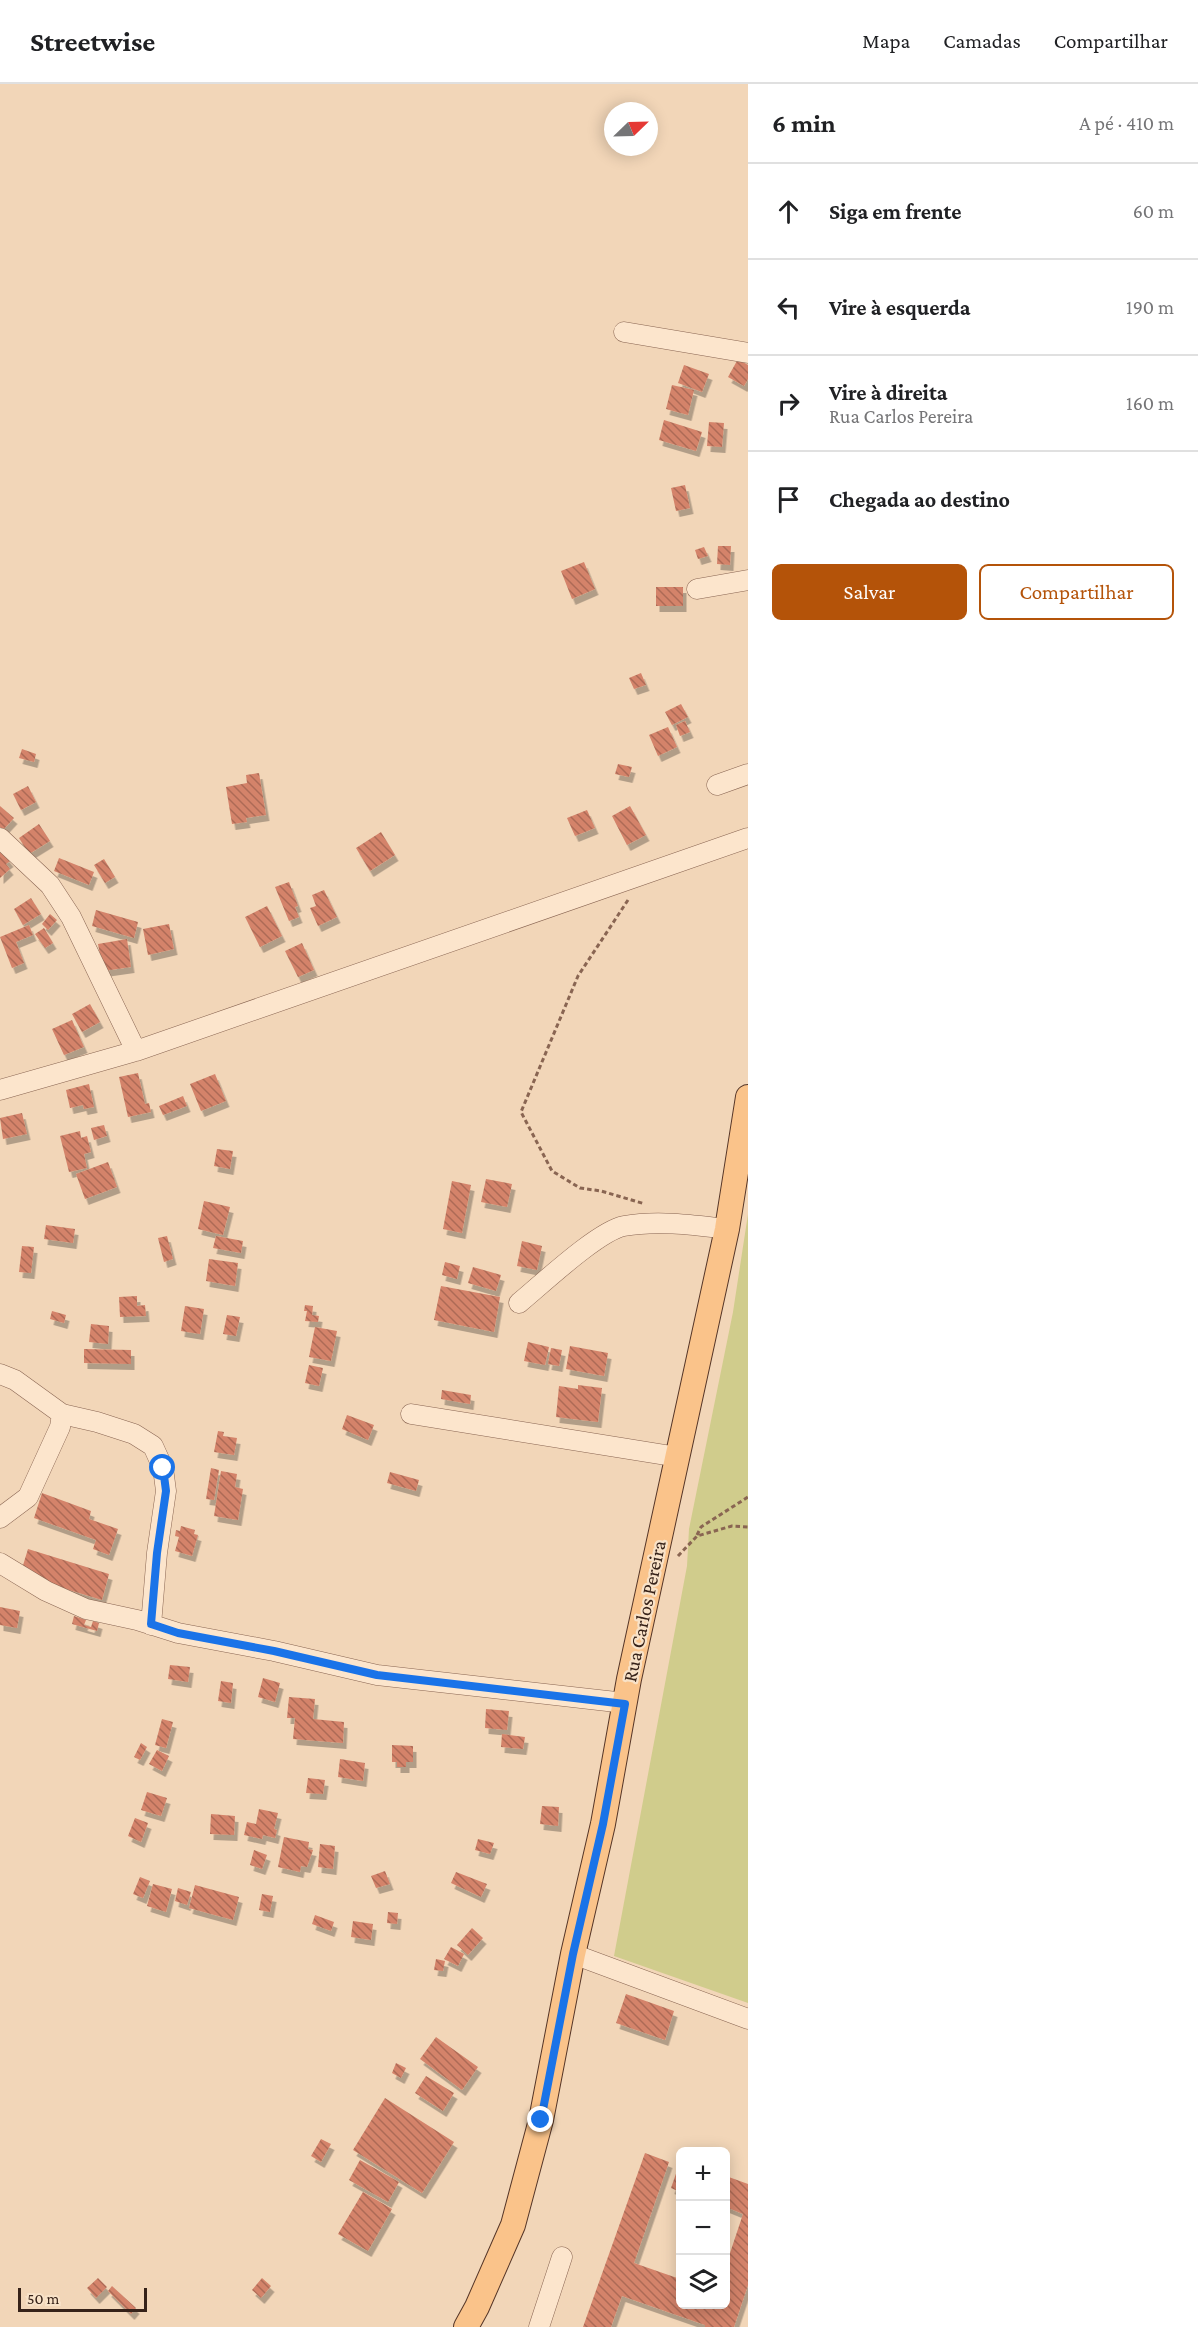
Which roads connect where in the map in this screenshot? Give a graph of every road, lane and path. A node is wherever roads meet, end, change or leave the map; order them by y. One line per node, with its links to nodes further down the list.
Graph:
1 (624, 332): 2 (street)
2 (748, 353)
3 (748, 580): 4 (street)
4 (696, 589)
5 (748, 774): 6 (street)
6 (717, 785)
7 (748, 837): 10 (street)
8 (0, 838): 10 (street)
9 (628, 900): 13 (path)
10 (136, 1051): 11 (street)
11 (0, 1090)
12 (748, 1097): 14 (main road, Rua Carlos Pereira)
13 (650, 1207)
14 (726, 1230): 15 (street); 19 (main road, Rua Carlos Pereira)
15 (519, 1303)
16 (0, 1374): 17 (street)
17 (62, 1414): 21 (street); 26 (street)
18 (411, 1414): 19 (street)
19 (678, 1457): 27 (main road, Rua Carlos Pereira)
20 (748, 1497): 23 (path)
21 (0, 1518)
22 (748, 1527): 23 (path)
23 (697, 1536): 24 (path)
24 (675, 1560)
25 (0, 1563): 26 (street)
26 (151, 1624): 27 (street)
27 (625, 1704): 28 (main road, Rua Carlos Pereira)
28 (573, 1954): 29 (street); 31 (main road, Rua Carlos Pereira)
29 (748, 2019)
30 (562, 2257): 32 (street)
31 (466, 2327)
32 (539, 2327)

